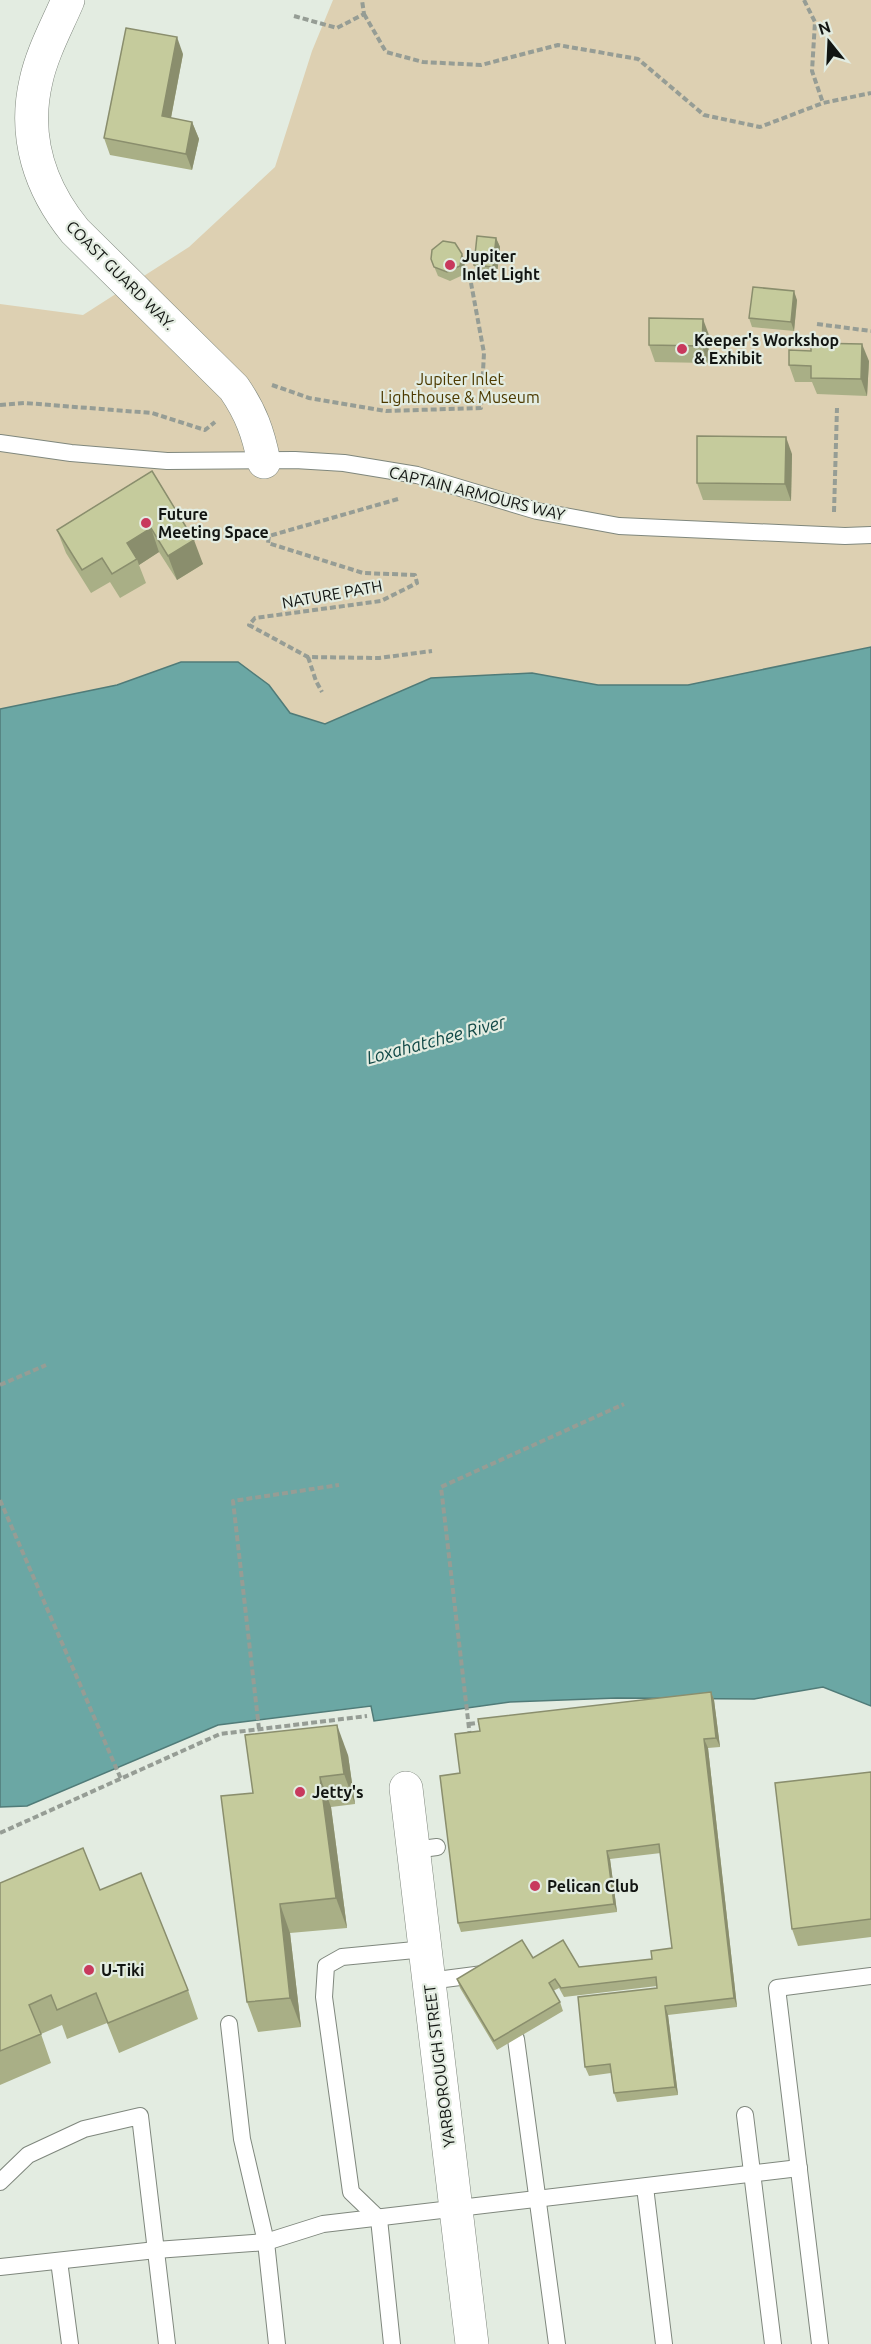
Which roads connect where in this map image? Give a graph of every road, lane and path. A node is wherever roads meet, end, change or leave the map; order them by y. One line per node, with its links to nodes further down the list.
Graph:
1 (68, 0): 11 (street, COAST GUARD WAY.)
2 (362, 0): 4 (path)
3 (804, 0): 7 (path)
4 (364, 14): 5 (path); 7 (path)
5 (294, 16)
6 (871, 93): 7 (path)
7 (823, 103)
8 (471, 283): 11 (path)
9 (817, 324): 10 (path)
10 (871, 331)
11 (243, 401): 12 (path); 15 (street, COAST GUARD WAY.)
12 (0, 405)
13 (837, 408): 18 (path)
14 (0, 442): 15 (lane, CAPTAIN ARMOURS WAY)
15 (264, 462): 16 (lane, CAPTAIN ARMOURS WAY)
16 (425, 477): 18 (lane, CAPTAIN ARMOURS WAY); 20 (path, NATURE PATH)
17 (871, 535): 18 (lane, CAPTAIN ARMOURS WAY)
18 (833, 536)
19 (432, 651): 20 (path, NATURE PATH)
20 (308, 657): 21 (path)
21 (322, 692)
22 (46, 1365): 23 (path)
23 (0, 1385)
24 (624, 1404): 29 (path)
25 (339, 1485): 30 (path)
26 (0, 1500): 32 (path)
27 (367, 1716): 30 (path)
28 (492, 1721): 29 (path)
29 (469, 1724): 31 (path)
30 (259, 1729): 32 (path)
31 (471, 1741)
32 (121, 1779): 34 (path)
33 (406, 1788): 35 (street, YARBOROUGH STREET)
34 (0, 1833)
35 (426, 1949): 38 (street, YARBOROUGH STREET); 48 (lane)
36 (484, 1974): 38 (lane)
37 (871, 1976): 42 (lane)
38 (429, 1981): 47 (street, YARBOROUGH STREET)
39 (229, 2024): 49 (lane)
40 (516, 2039): 46 (lane)
41 (745, 2115): 43 (lane)
42 (799, 2168): 43 (lane); 61 (lane)
43 (753, 2174): 45 (lane); 60 (lane)
44 (0, 2182): 50 (lane)
45 (645, 2187): 46 (lane); 59 (lane)
46 (539, 2200): 47 (lane); 58 (lane)
47 (456, 2210): 48 (lane); 57 (street, YARBOROUGH STREET)
48 (379, 2219): 49 (lane); 56 (lane)
49 (266, 2242): 50 (lane); 55 (lane)
50 (156, 2250): 51 (lane); 54 (lane)
51 (59, 2261): 52 (lane); 53 (lane)
52 (0, 2267)
53 (70, 2344)
54 (167, 2344)
55 (277, 2344)
56 (392, 2344)
57 (472, 2344)
58 (557, 2344)
59 (664, 2344)
60 (773, 2344)
61 (820, 2344)

